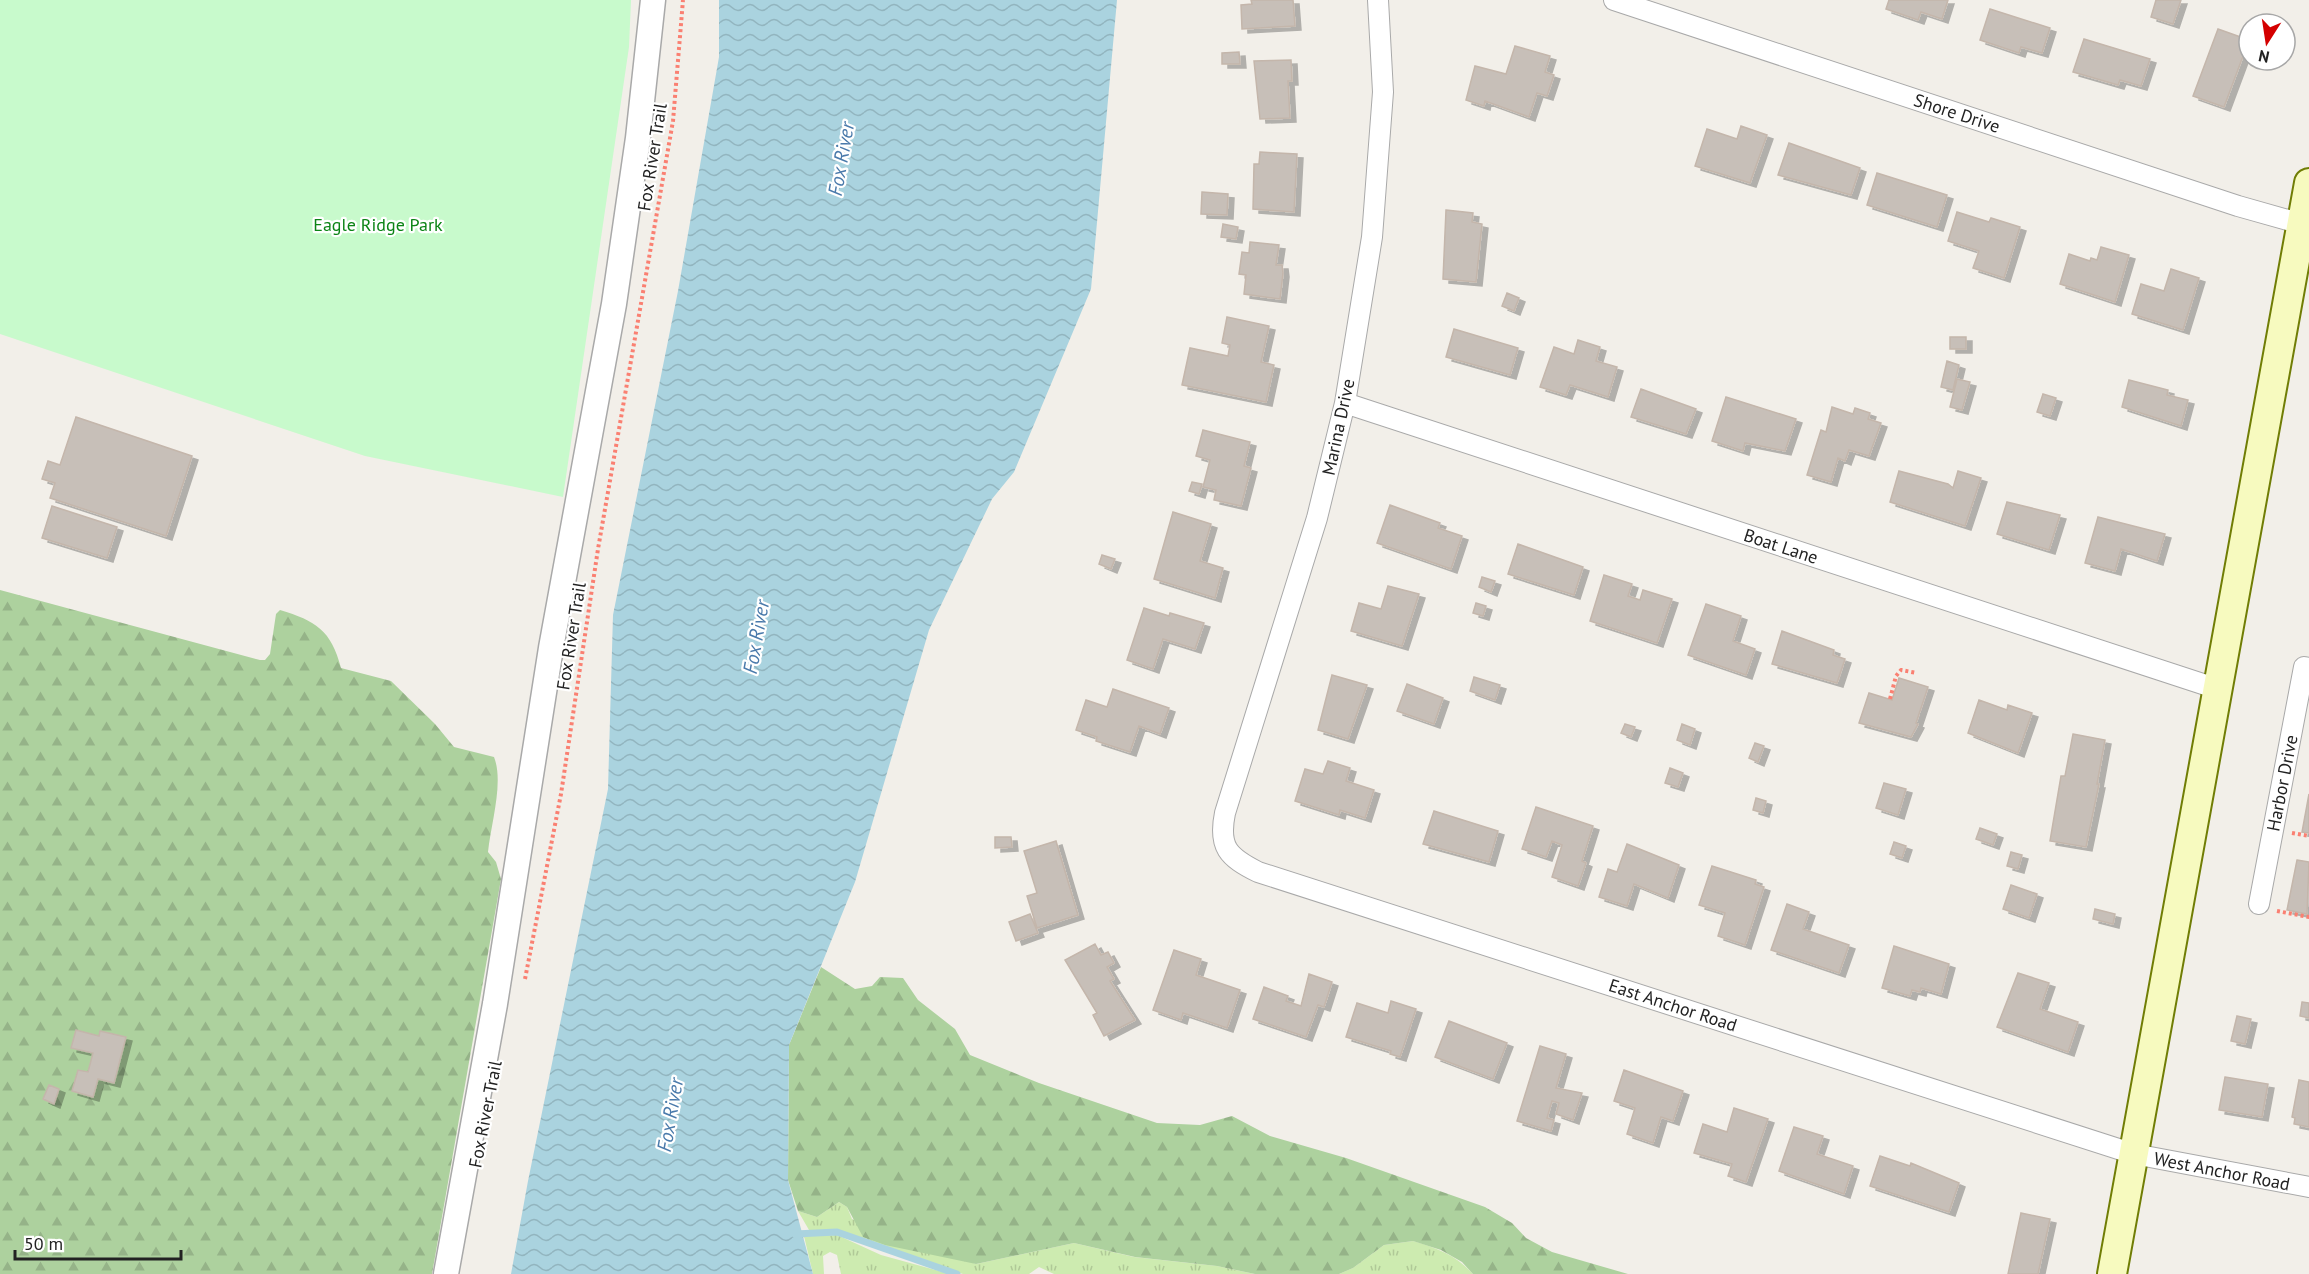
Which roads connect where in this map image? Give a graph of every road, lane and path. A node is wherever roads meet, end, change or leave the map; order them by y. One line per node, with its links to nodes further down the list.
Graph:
1 (653, 0): 20 (street)
2 (684, 0): 17 (path, Fox River Trail)
3 (1378, 0): 7 (street, Marina Drive)
4 (1614, 0): 6 (street, Shore Drive)
5 (2309, 183): 6 (main road)
6 (2302, 224): 10 (main road)
7 (1345, 403): 10 (street, Boat Lane); 14 (street, Marina Drive)
8 (2309, 668): 15 (street, Harbor Drive)
9 (1917, 673): 11 (path)
10 (2218, 689): 18 (main road)
11 (1890, 699)
12 (2291, 833): 13 (path)
13 (2309, 836)
14 (1222, 840): 18 (street, East Anchor Road)
15 (2268, 908): 16 (path)
16 (2309, 915)
17 (524, 980)
18 (2134, 1154): 19 (street, West Anchor Road); 21 (main road)
19 (2309, 1187)
20 (446, 1274)
21 (2112, 1274)

